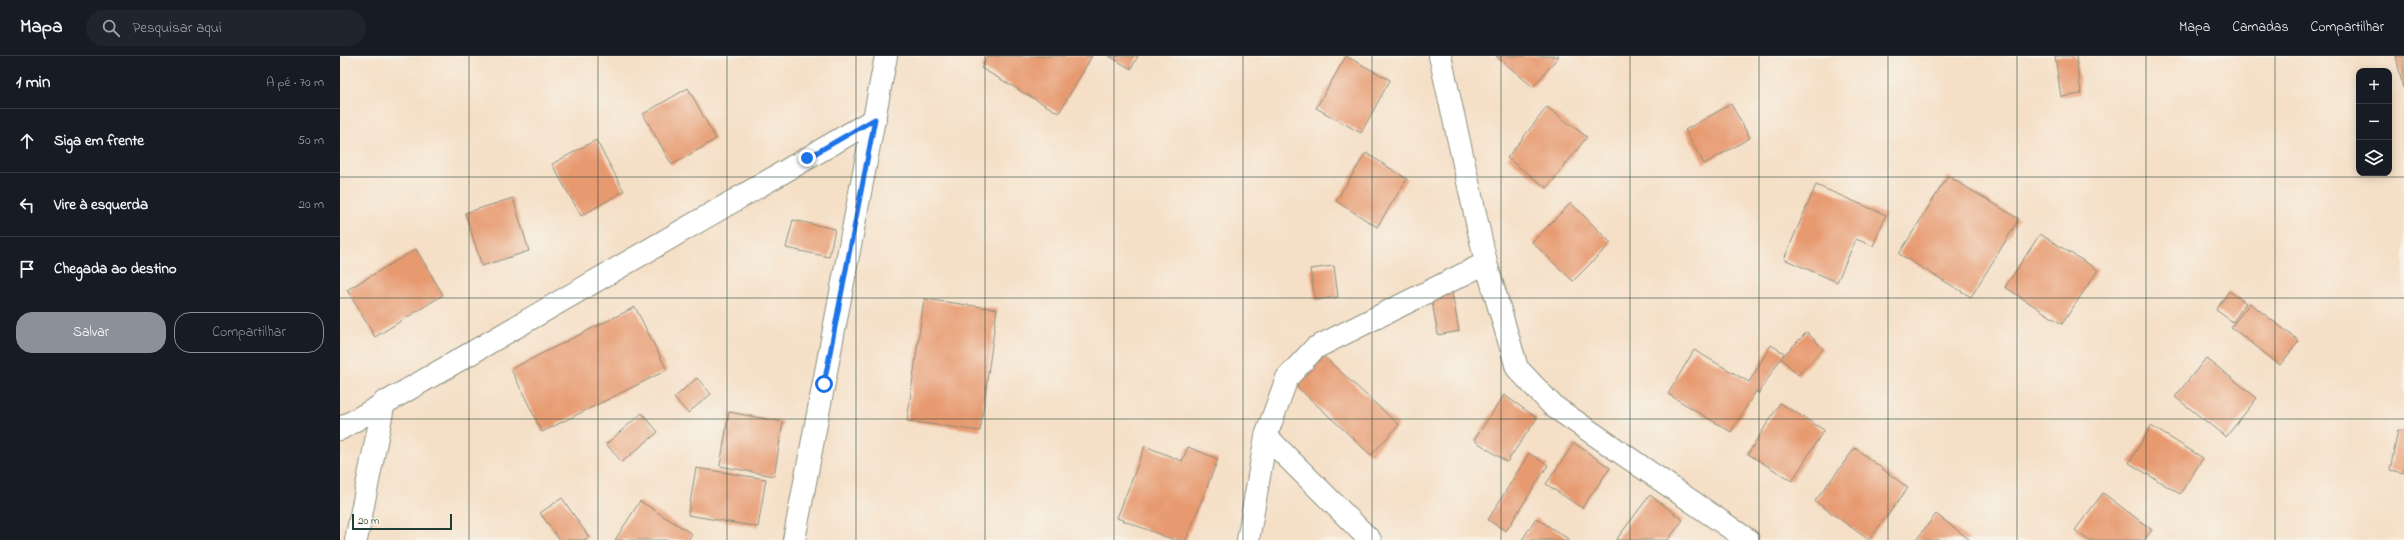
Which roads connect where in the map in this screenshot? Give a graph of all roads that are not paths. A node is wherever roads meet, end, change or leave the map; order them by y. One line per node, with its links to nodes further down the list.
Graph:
1 (886, 56): 3 (street)
2 (1440, 56): 4 (street)
3 (875, 119): 5 (street); 9 (street)
4 (1486, 263): 7 (street); 12 (street)
5 (384, 402): 6 (street); 8 (street)
6 (340, 429)
7 (1266, 436): 10 (street); 11 (street)
8 (356, 540)
9 (794, 540)
10 (1248, 540)
11 (1370, 540)
12 (1748, 540)

